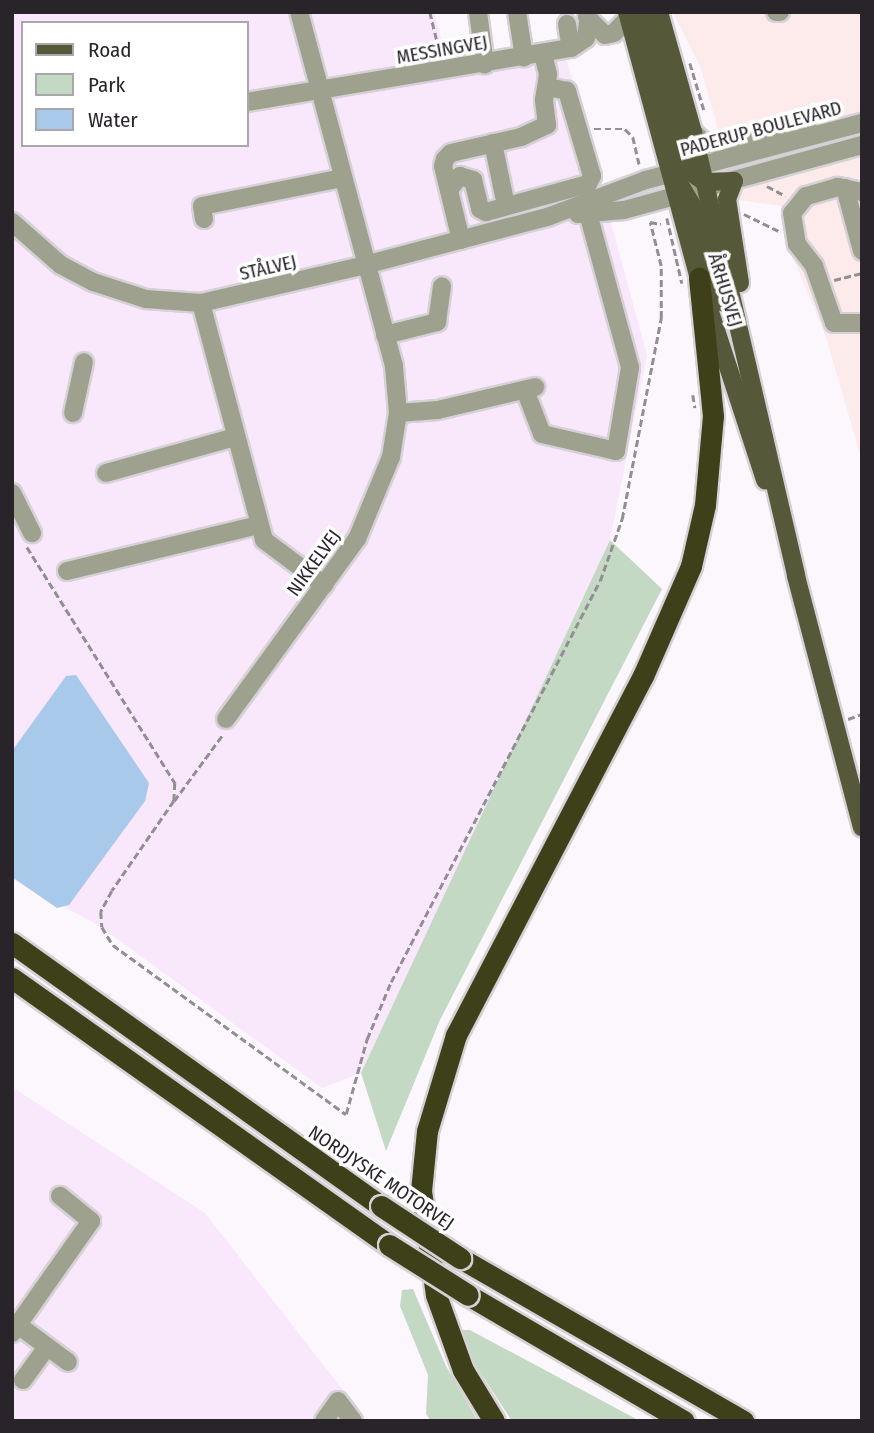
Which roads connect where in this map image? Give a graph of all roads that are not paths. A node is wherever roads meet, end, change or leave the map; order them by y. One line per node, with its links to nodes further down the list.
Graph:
1 (299, 12): 13 (street)
2 (478, 12): 11 (street)
3 (517, 12): 10 (street)
4 (659, 12): 17 (main road, ÅRHUSVEJ)
5 (632, 14): 6 (street); 22 (main road, ÅRHUSVEJ)
6 (587, 17): 8 (street)
7 (567, 24): 8 (street)
8 (571, 48): 9 (street, MESSINGVEJ)
9 (543, 54): 10 (street, MESSINGVEJ); 12 (street)
10 (524, 57): 11 (street, MESSINGVEJ)
11 (485, 65): 13 (street, MESSINGVEJ)
12 (548, 87): 19 (street); 21 (street)
13 (320, 91): 14 (street, MESSINGVEJ); 20 (street)
14 (248, 102)
15 (862, 113): 17 (street)
16 (862, 123): 22 (street, PADERUP BOULEVARD)
17 (693, 132): 22 (main road, ÅRHUSVEJ)
18 (862, 145): 23 (street)
19 (494, 148): 21 (street); 24 (street); 26 (street)
20 (342, 178): 29 (street); 34 (street)
21 (473, 180): 24 (street)
22 (685, 181): 23 (main road); 27 (street, STÅLVEJ); 28 (street, STÅLVEJ); 35 (main road, ÅRHUSVEJ); 41 (main road)
23 (734, 181): 41 (main road)
24 (449, 190): 31 (street)
25 (854, 190): 33 (street); 38 (street)
26 (504, 195)
27 (588, 213): 28 (street, STÅLVEJ); 43 (street)
28 (550, 216): 31 (street, STÅLVEJ)
29 (204, 219)
30 (12, 222): 32 (street, STÅLVEJ)
31 (461, 240): 34 (street, STÅLVEJ)
32 (18, 244): 37 (street, STÅLVEJ)
33 (862, 251)
34 (366, 265): 37 (street, STÅLVEJ); 39 (street, NIKKELVEJ)
35 (699, 278): 50 (main road, ÅRHUSVEJ); 63 (highway)
36 (442, 286): 39 (street)
37 (201, 303): 44 (street)
38 (861, 323)
39 (385, 335): 43 (street, NIKKELVEJ)
40 (84, 362): 42 (street)
41 (755, 392): 50 (main road, ÅRHUSVEJ)
42 (73, 413)
43 (398, 413): 51 (street, NIKKELVEJ)
44 (236, 437): 45 (street); 47 (street)
45 (106, 473)
46 (12, 493): 48 (street)
47 (258, 525): 49 (street); 51 (street)
48 (26, 534)
49 (67, 571)
50 (796, 576): 53 (main road, ÅRHUSVEJ)
51 (324, 585): 52 (street, NIKKELVEJ)
52 (226, 719)
53 (862, 828)
54 (12, 943): 65 (highway, NORDJYSKE MOTORVEJ, bridge)
55 (12, 978): 64 (highway, bridge)
56 (60, 1196): 57 (street)
57 (15, 1329): 58 (street)
58 (47, 1347): 59 (street); 60 (street)
59 (68, 1362)
60 (23, 1380)
61 (324, 1421): 62 (street)
62 (353, 1421)
63 (494, 1421)
64 (684, 1421)
65 (743, 1421)

